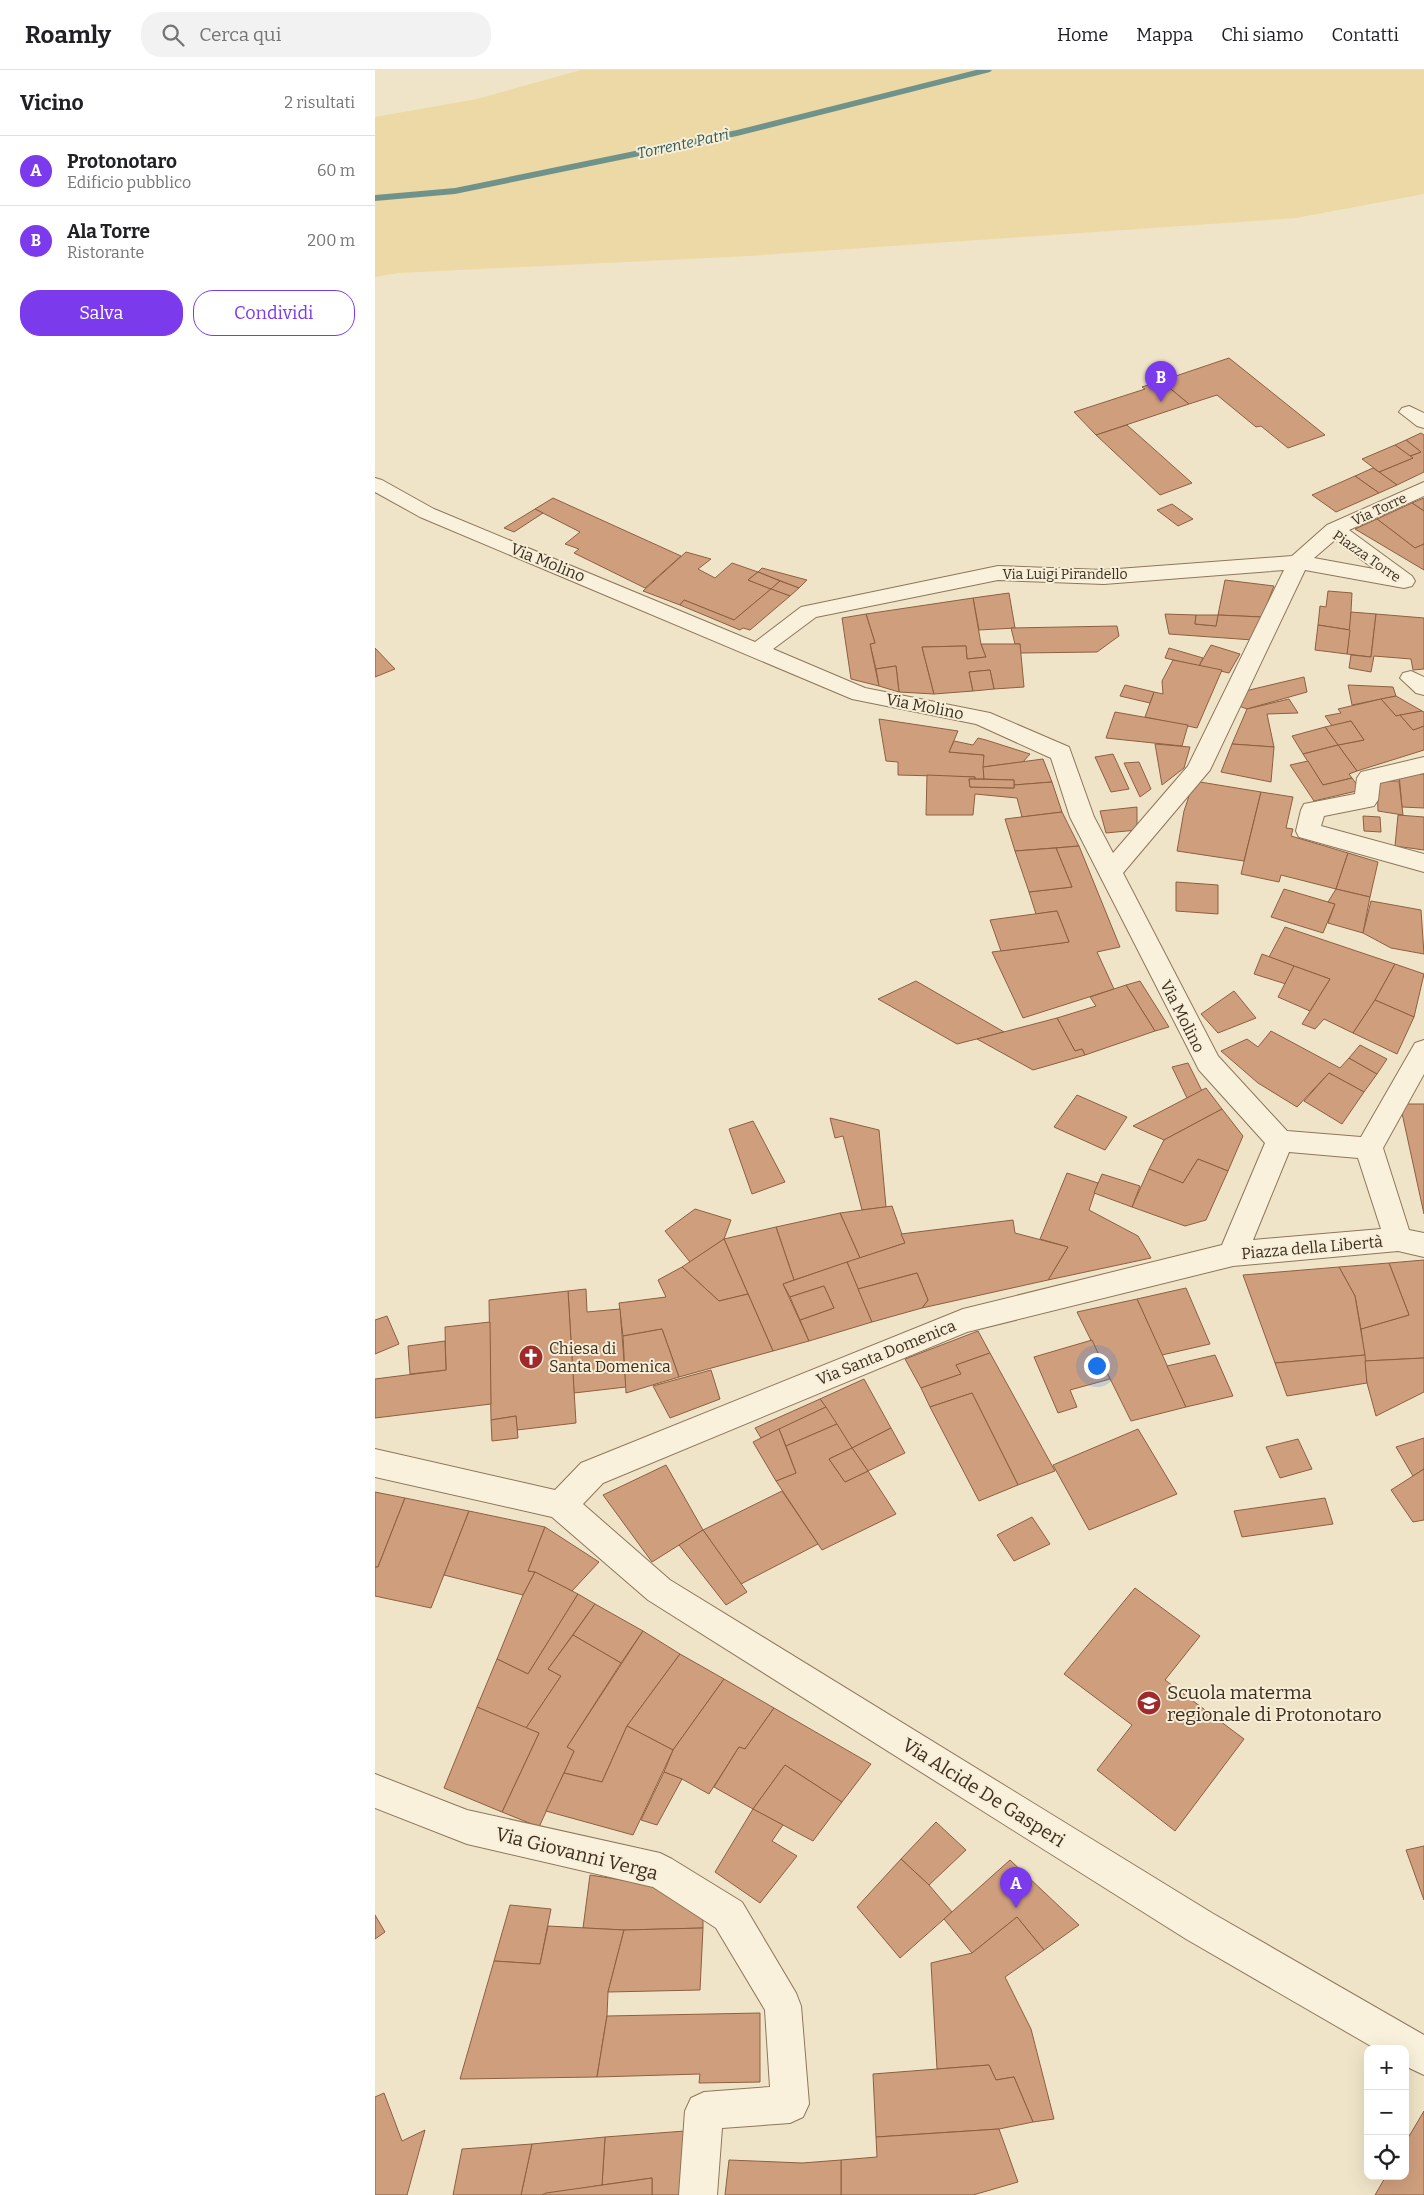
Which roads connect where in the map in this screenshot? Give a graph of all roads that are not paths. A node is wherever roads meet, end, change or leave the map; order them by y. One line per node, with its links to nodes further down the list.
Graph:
1 (375, 484): 7 (street, Via Molino)
2 (1424, 488): 3 (street, Via Torre)
3 (1334, 529): 4 (street, Piazza Torre); 5 (street, Piazza Torre)
4 (1298, 562): 5 (street, Piazza Torre); 7 (street, Via Luigi Pirandello); 10 (street)
5 (1404, 581): 6 (street)
6 (1424, 590)
7 (758, 650): 10 (street, Via Molino)
8 (1424, 765): 9 (street)
9 (1424, 863)
10 (1110, 872): 12 (street, Via Molino)
11 (1424, 1050): 13 (street)
12 (1280, 1141): 13 (street); 15 (street, Piazza della Libertà)
13 (1369, 1148): 14 (street, Piazza della Libertà)
14 (1411, 1242): 15 (street, Piazza della Libertà)
15 (1233, 1254): 17 (street, Via Santa Domenica)
16 (375, 1463): 17 (street)
17 (561, 1505): 19 (street, Via Alcide De Gasperi)
18 (375, 1791): 20 (street, Via Giovanni Verga)
19 (1424, 2056)
20 (698, 2195)

